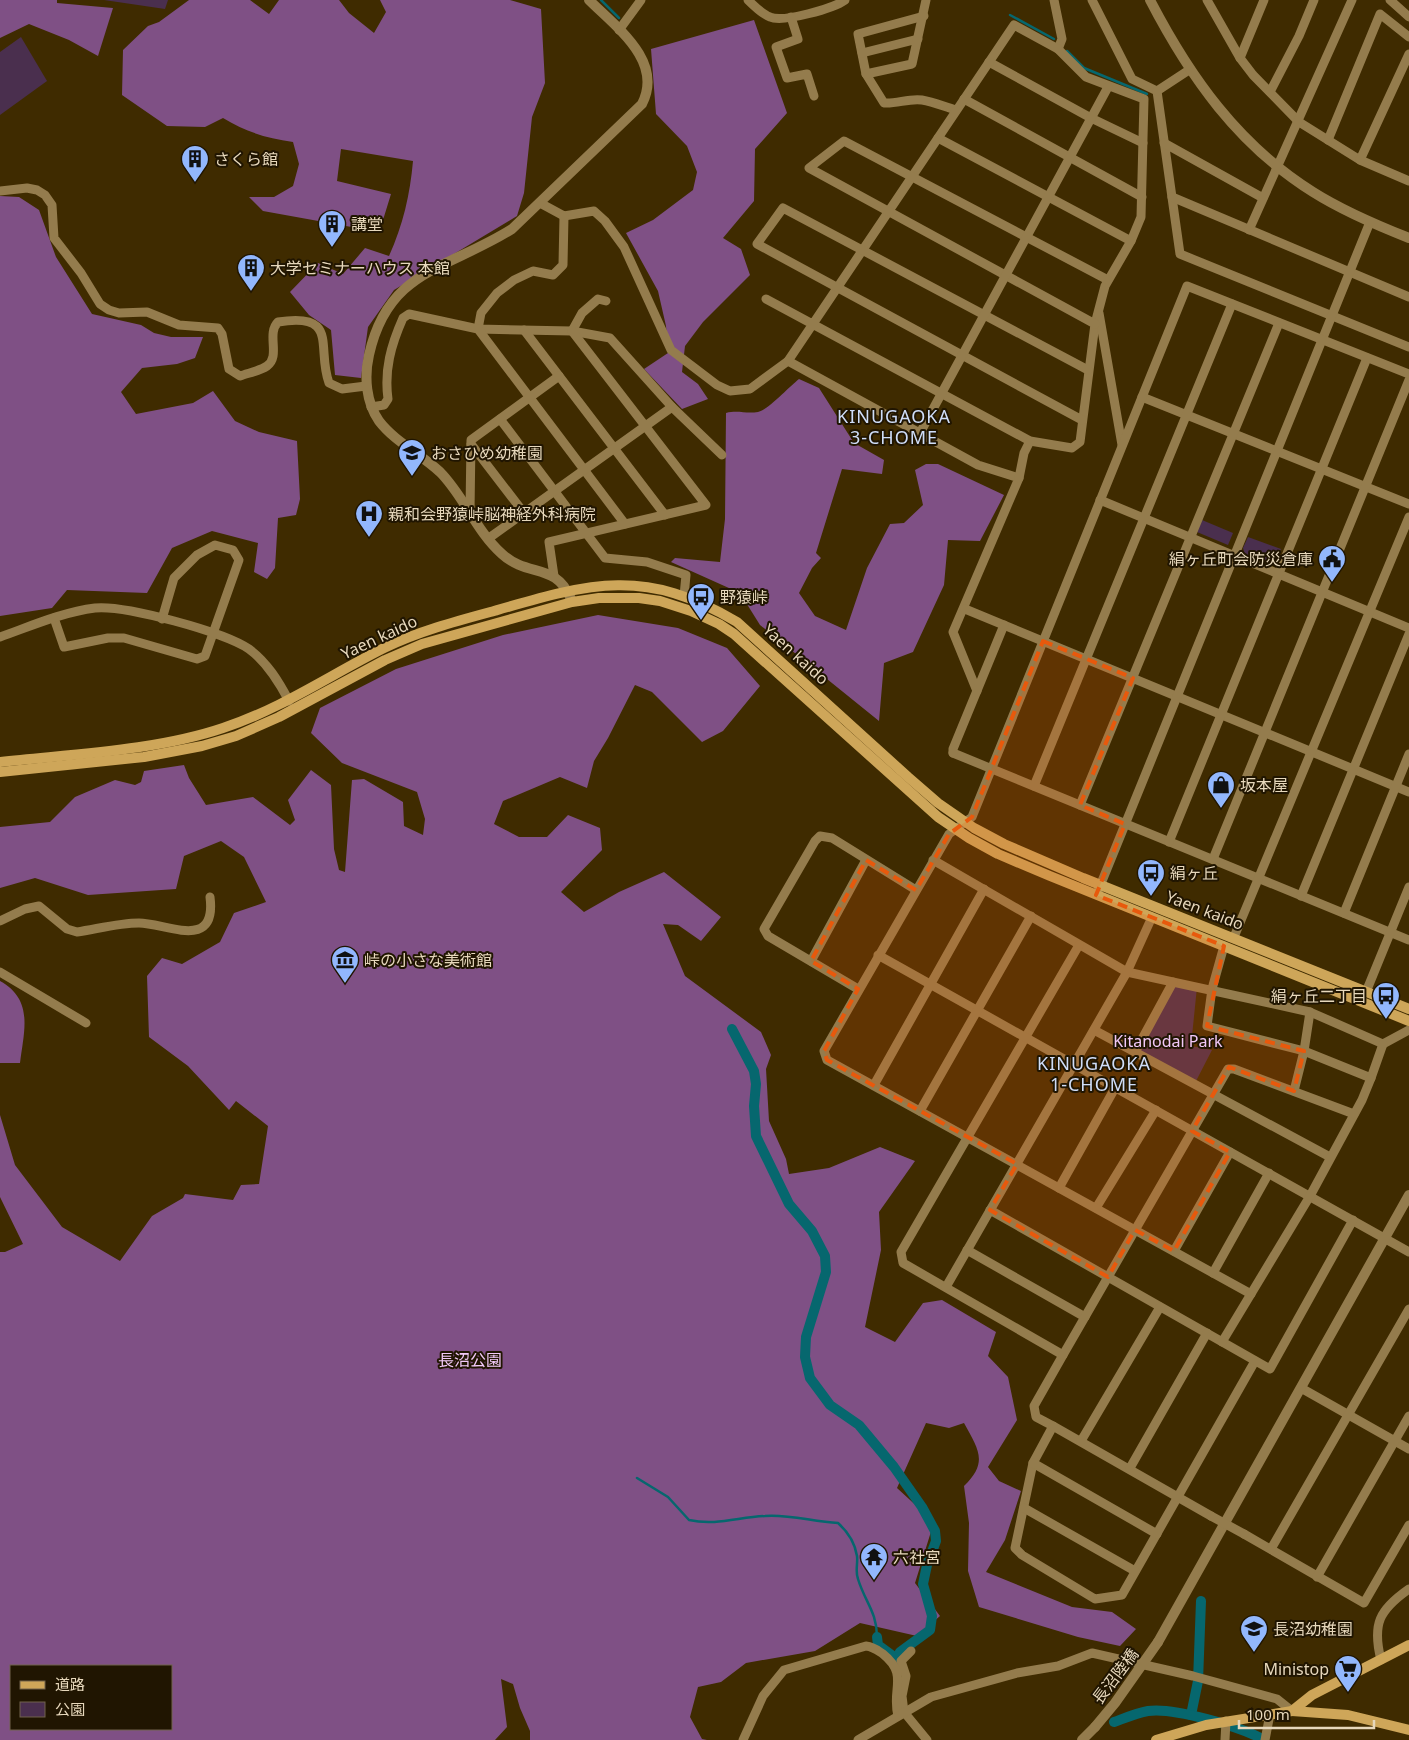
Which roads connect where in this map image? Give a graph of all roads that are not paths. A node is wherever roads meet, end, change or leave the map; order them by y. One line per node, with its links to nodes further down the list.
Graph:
1 (589, 0): 19 (street)
2 (641, 0): 19 (street)
3 (748, 0): 17 (street)
4 (845, 0): 17 (street)
5 (926, 0): 16 (street)
6 (1054, 0): 22 (street)
7 (1092, 0): 30 (street)
8 (1150, 0): 27 (street)
9 (1207, 0): 15 (street)
10 (1216, 0): 15 (street)
11 (1264, 0): 25 (street)
12 (1314, 0): 31 (street)
13 (1352, 0): 36 (street)
14 (1390, 0): 18 (street)
15 (1211, 9): 25 (street)
16 (924, 16): 21 (street); 23 (street)
17 (791, 17): 32 (street)
18 (1409, 17)
19 (619, 30): 51 (street)
20 (1409, 37): 38 (street)
21 (918, 39): 23 (street); 28 (street)
22 (1058, 49): 26 (street); 29 (street)
23 (862, 53): 28 (street)
24 (1409, 54): 42 (street)
25 (1240, 58): 31 (street)
26 (989, 62): 33 (street); 35 (street)
27 (1189, 70): 30 (street); 43 (street)
28 (866, 74): 34 (street)
29 (1108, 87): 35 (street); 39 (street)
30 (1156, 91): 40 (street)
31 (1270, 92): 36 (street)
32 (814, 96)
33 (964, 99): 34 (street); 41 (street)
34 (956, 110): 37 (street)
35 (1091, 118): 39 (street); 41 (street)
36 (1299, 122): 38 (street); 43 (street)
37 (938, 138): 44 (street); 47 (street)
38 (1328, 140): 42 (street)
39 (1143, 143): 48 (street)
40 (1164, 143): 49 (street); 50 (street)
41 (1070, 157): 47 (street); 48 (street)
42 (1360, 160): 45 (street)
43 (1277, 167): 50 (street); 54 (street)
44 (912, 175): 52 (street); 52 (street); 56 (street)
45 (1408, 177)
46 (0, 191): 86 (street)
47 (1048, 197): 56 (street); 58 (street)
48 (1142, 197): 58 (street)
49 (1172, 197): 55 (street); 70 (street)
50 (1263, 198): 55 (street)
51 (540, 203): 53 (street); 86 (street)
52 (888, 212): 59 (street); 61 (street)
53 (564, 216): 74 (street); 81 (street)
54 (1370, 222): 57 (street); 60 (street)
55 (1249, 230): 60 (street)
56 (1026, 236): 61 (street); 62 (street)
57 (1409, 238)
58 (1131, 241): 62 (street)
59 (862, 250): 63 (street); 63 (street); 69 (street)
60 (1350, 272): 64 (street); 70 (street)
61 (1005, 276): 69 (street); 73 (street)
62 (1108, 280): 68 (street)
63 (836, 288): 71 (street); 79 (street)
64 (1409, 297)
65 (766, 299): 71 (street)
66 (606, 301): 76 (street)
67 (1232, 304): 72 (street); 89 (street); 92 (street)
68 (1099, 310): 73 (street); 100 (street)
69 (984, 315): 79 (street); 82 (street)
70 (1332, 316): 77 (street); 78 (street)
71 (813, 323): 81 (street); 87 (street)
72 (1279, 323): 77 (street); 97 (street)
73 (1095, 324): 82 (street)
74 (478, 328): 75 (street); 88 (street); 90 (street)
75 (524, 330): 76 (street); 84 (street)
76 (572, 332): 91 (street); 95 (street)
77 (1322, 340): 80 (street); 102 (street)
78 (1409, 347)
79 (962, 356): 87 (street); 94 (street)
80 (1367, 358): 83 (street); 104 (street)
81 (788, 361): 96 (street)
82 (1088, 370): 94 (street)
83 (1409, 374)
84 (560, 376): 88 (street); 101 (street)
85 (1409, 380): 107 (street)
86 (366, 386): 90 (street)
87 (941, 393): 96 (street); 98 (street)
88 (530, 397): 93 (street); 105 (street)
89 (1142, 397): 92 (street); 100 (street)
90 (371, 407): 111 (street)
91 (672, 407): 95 (street); 103 (street)
92 (1187, 415): 97 (street); 115 (street)
93 (500, 419): 99 (street); 108 (street)
94 (1082, 420): 98 (street)
95 (644, 427): 101 (street); 113 (street)
96 (920, 432): 106 (street)
97 (1234, 433): 102 (street); 119 (street)
98 (1030, 441): 106 (street)
99 (471, 444): 111 (street); 112 (street)
100 (1122, 446): 109 (street)
101 (614, 448): 105 (street); 113 (street)
102 (1277, 451): 104 (street); 120 (street)
103 (722, 455)
104 (1322, 469): 107 (street); 121 (street)
105 (584, 470): 108 (street); 116 (street)
106 (1019, 478): 127 (street)
107 (1365, 486): 110 (street); 124 (street)
108 (554, 492): 112 (street); 117 (street)
109 (1100, 500): 115 (street); 136 (street)
110 (1409, 504)
111 (470, 512): 118 (street)
112 (524, 513): 118 (street)
113 (665, 514): 116 (street)
114 (1409, 516): 128 (street)
115 (1144, 518): 119 (street); 137 (street)
116 (625, 524): 117 (street)
117 (586, 533): 122 (street); 125 (street)
118 (488, 538): 122 (street)
119 (1191, 538): 120 (street); 138 (street)
120 (1234, 556): 121 (street); 140 (street)
121 (1279, 574): 124 (street); 142 (street)
122 (554, 576): 123 (street)
123 (568, 590): 125 (main road, Yaen kaido); 126 (street); 141 (main road, Yaen kaido)
124 (1322, 592): 128 (street); 143 (street)
125 (684, 596): 155 (main road, Yaen kaido)
126 (572, 602): 150 (main road, Yaen kaido); 157 (main road, Yaen kaido)
127 (965, 609): 131 (street); 139 (street)
128 (1370, 612): 132 (street); 144 (street)
129 (54, 618): 130 (street); 133 (street); 135 (street)
130 (162, 619): 133 (street); 133 (street)
131 (1004, 625): 136 (street); 139 (street); 145 (street)
132 (1409, 628)
133 (212, 632): 141 (street)
134 (1409, 634): 149 (street)
135 (0, 637)
136 (1043, 641): 137 (street); 148 (street)
137 (1087, 659): 138 (street); 151 (street)
138 (1133, 678): 140 (street); 154 (street)
139 (977, 691): 145 (street)
140 (1177, 697): 142 (street); 156 (street)
141 (289, 701): 147 (main road, Yaen kaido)
142 (1221, 714): 143 (street); 158 (street)
143 (1265, 732): 144 (street); 159 (street)
144 (1311, 751): 149 (street); 162 (street)
145 (953, 753): 148 (street)
146 (1409, 754): 152 (street)
147 (0, 762)
148 (991, 769): 151 (street); 155 (street)
149 (1354, 769): 152 (street); 167 (street)
150 (0, 772)
151 (1034, 786): 154 (street)
152 (1396, 786): 153 (street); 169 (street)
153 (1409, 792)
154 (1080, 805): 156 (street)
155 (965, 822): 157 (street); 166 (main road, Yaen kaido)
156 (1125, 824): 158 (street); 166 (street)
157 (954, 828): 161 (street); 166 (main road, Yaen kaido)
158 (1169, 842): 159 (street)
159 (1213, 859): 162 (street)
160 (866, 860): 165 (street); 179 (street); 179 (street)
161 (933, 860): 164 (street); 165 (street)
162 (1258, 878): 167 (street); 174 (street)
163 (1409, 887): 173 (street)
164 (984, 889): 170 (street); 183 (street)
165 (916, 890): 178 (street)
166 (1098, 890): 171 (main road, Yaen kaido); 174 (main road, Yaen kaido)
167 (1302, 896): 169 (street)
168 (210, 897): 172 (street)
169 (1344, 913): 173 (street)
170 (1030, 916): 176 (street); 188 (street)
171 (1152, 917): 177 (main road, Yaen kaido); 181 (street)
172 (0, 921)
173 (1391, 932): 175 (street); 186 (street)
174 (1234, 938): 186 (main road, Yaen kaido)
175 (1409, 940)
176 (1079, 944): 181 (street); 194 (street)
177 (1224, 946): 185 (street); 190 (main road, Yaen kaido)
178 (878, 955): 183 (street); 184 (street)
179 (811, 961): 184 (street)
180 (0, 972): 191 (street)
181 (1127, 972): 182 (street); 192 (street)
182 (1173, 982): 185 (street); 197 (street)
183 (930, 984): 188 (street); 200 (street)
184 (858, 989): 200 (street)
185 (1212, 989): 189 (street); 196 (street)
186 (1366, 992): 187 (main road, Yaen kaido)
187 (1409, 1009)
188 (978, 1011): 194 (street); 205 (street)
189 (1310, 1012): 195 (street); 196 (street)
190 (1409, 1021)
191 (86, 1023)
192 (1094, 1030): 197 (street); 198 (street)
193 (1409, 1030): 195 (street)
194 (1025, 1037): 198 (street); 208 (street)
195 (1383, 1044): 199 (street)
196 (1304, 1051): 199 (street); 202 (street)
197 (1135, 1052): 203 (street)
198 (1074, 1065): 201 (street); 211 (street)
199 (1371, 1078): 206 (street)
200 (874, 1086): 205 (street)
201 (1116, 1088): 204 (street); 213 (street)
202 (1294, 1092): 203 (street); 206 (street)
203 (1214, 1094): 207 (street); 210 (street)
204 (1156, 1110): 207 (street); 216 (street)
205 (920, 1111): 208 (street)
206 (1354, 1114): 210 (street)
207 (1192, 1131): 209 (street); 219 (street)
208 (968, 1137): 211 (street); 226 (street)
209 (1230, 1152): 212 (street); 222 (street)
210 (1330, 1157): 215 (street)
211 (1017, 1164): 213 (street); 217 (street)
212 (1269, 1173): 215 (street); 224 (street)
213 (1059, 1188): 216 (street)
214 (1409, 1195): 220 (street, 長沼陸橋)
215 (1310, 1196): 218 (street); 227 (street)
216 (1096, 1208): 219 (street)
217 (990, 1210): 221 (street); 225 (street)
218 (1353, 1220): 220 (street); 234 (street)
219 (1135, 1230): 222 (street); 225 (street)
220 (1385, 1238): 223 (street); 235 (street, 長沼陸橋)
221 (967, 1250): 226 (street); 230 (street)
222 (1174, 1251): 224 (street)
223 (1409, 1252)
224 (1213, 1273): 227 (street)
225 (1108, 1277): 228 (street); 230 (street)
226 (946, 1287): 233 (street)
227 (1251, 1294): 232 (street)
228 (1160, 1307): 231 (street); 239 (street)
229 (1409, 1309): 236 (street)
230 (1086, 1317): 233 (street)
231 (1207, 1334): 232 (street); 243 (street)
232 (1222, 1342): 234 (street)
233 (1063, 1355): 238 (street)
234 (1255, 1361): 244 (street)
235 (1301, 1388): 236 (street); 263 (street, 長沼陸橋, bridge)
236 (1348, 1415): 240 (street); 248 (street)
237 (1409, 1416): 240 (street)
238 (1053, 1426): 239 (street); 242 (street)
239 (1081, 1441): 243 (street)
240 (1395, 1441): 241 (street); 250 (street)
241 (1409, 1449)
242 (1033, 1464): 245 (street); 247 (street)
243 (1130, 1468): 244 (street)
244 (1178, 1497): 247 (street); 248 (street, bridge)
245 (1024, 1508): 249 (street); 249 (street)
246 (1409, 1525): 250 (street)
247 (1157, 1534): 249 (street)
248 (1271, 1550): 250 (street)
249 (1135, 1571)
250 (1317, 1577)
251 (1409, 1589): 254 (street)
252 (1409, 1645): 254 (main road)
253 (911, 1651): 256 (street)
254 (1381, 1660): 255 (main road)
255 (1292, 1711): 256 (street); 257 (main road); 259 (main road)
256 (901, 1714): 260 (street); 261 (street); 262 (street)
257 (1270, 1714): 258 (main road); 266 (street)
258 (1226, 1721): 264 (main road); 265 (street)
259 (1409, 1730)
260 (743, 1740)
261 (858, 1740)
262 (927, 1740)
263 (1082, 1740)
264 (1156, 1740)
265 (1225, 1740)
266 (1265, 1740)

